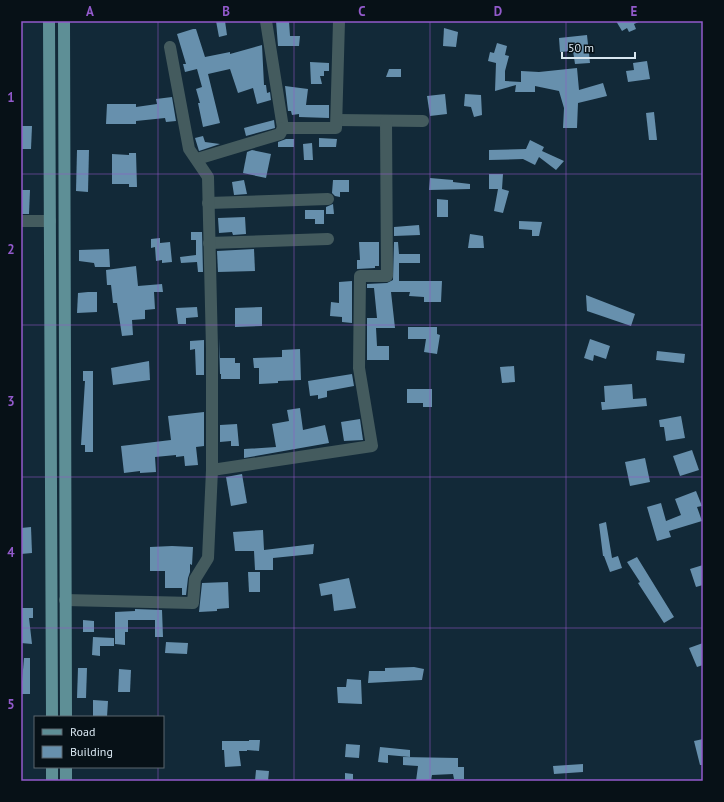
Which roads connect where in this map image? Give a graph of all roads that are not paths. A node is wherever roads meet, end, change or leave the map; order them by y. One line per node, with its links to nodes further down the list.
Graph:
1 (49, 21): 14 (main road)
2 (64, 21): 18 (main road)
3 (266, 21): 9 (street)
4 (339, 21): 6 (street)
5 (170, 47): 10 (street)
6 (337, 120): 7 (street); 9 (street)
7 (386, 121): 8 (street); 17 (street)
8 (423, 121)
9 (283, 128): 10 (street)
10 (197, 159): 12 (street)
11 (328, 199): 12 (street)
12 (208, 204): 16 (street)
13 (21, 221): 14 (street)
14 (50, 221): 19 (main road)
15 (328, 239): 16 (street)
16 (209, 244): 17 (street)
17 (212, 470): 18 (street)
18 (65, 600): 20 (main road)
19 (52, 716)
20 (66, 716)
21 (52, 768): 23 (main road)
22 (66, 768): 24 (main road)
23 (52, 781)
24 (66, 781)

